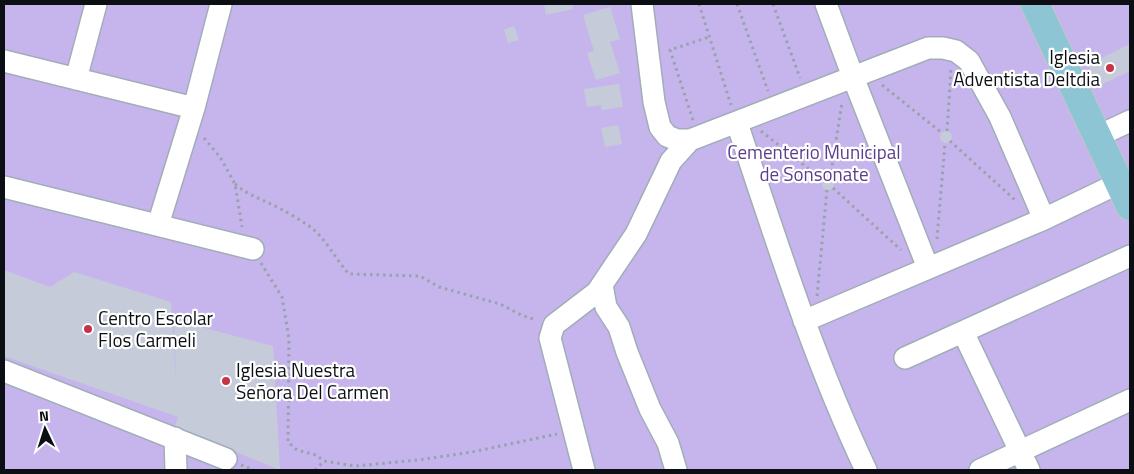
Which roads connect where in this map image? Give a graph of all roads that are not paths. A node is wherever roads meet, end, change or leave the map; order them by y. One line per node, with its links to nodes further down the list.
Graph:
1 (96, 4): 8 (street)
2 (221, 4): 9 (street)
3 (642, 4): 13 (street)
4 (826, 4): 7 (street)
5 (1035, 4): 12 (main road)
6 (4, 62): 8 (street)
7 (855, 76): 10 (street); 16 (street); 20 (street)
8 (76, 79): 9 (street)
9 (192, 116): 17 (street)
10 (741, 121): 13 (street); 22 (street)
11 (1130, 121): 12 (street)
12 (1098, 136): 15 (main road)
13 (695, 138): 21 (street)
14 (4, 186): 17 (street)
15 (1125, 194): 16 (street)
16 (1044, 219): 20 (street)
17 (158, 225): 18 (street)
18 (253, 249)
19 (1130, 256): 23 (street)
20 (929, 268): 22 (street)
21 (602, 285): 31 (street); 32 (street)
22 (810, 318): 33 (street)
23 (963, 332): 24 (street); 29 (street)
24 (904, 358)
25 (4, 371): 27 (street)
26 (1130, 400): 29 (street)
27 (175, 438): 28 (street); 30 (street)
28 (226, 459)
29 (1024, 461): 34 (street)
30 (176, 470)
31 (584, 470)
32 (676, 470)
33 (866, 470)
34 (980, 470)

